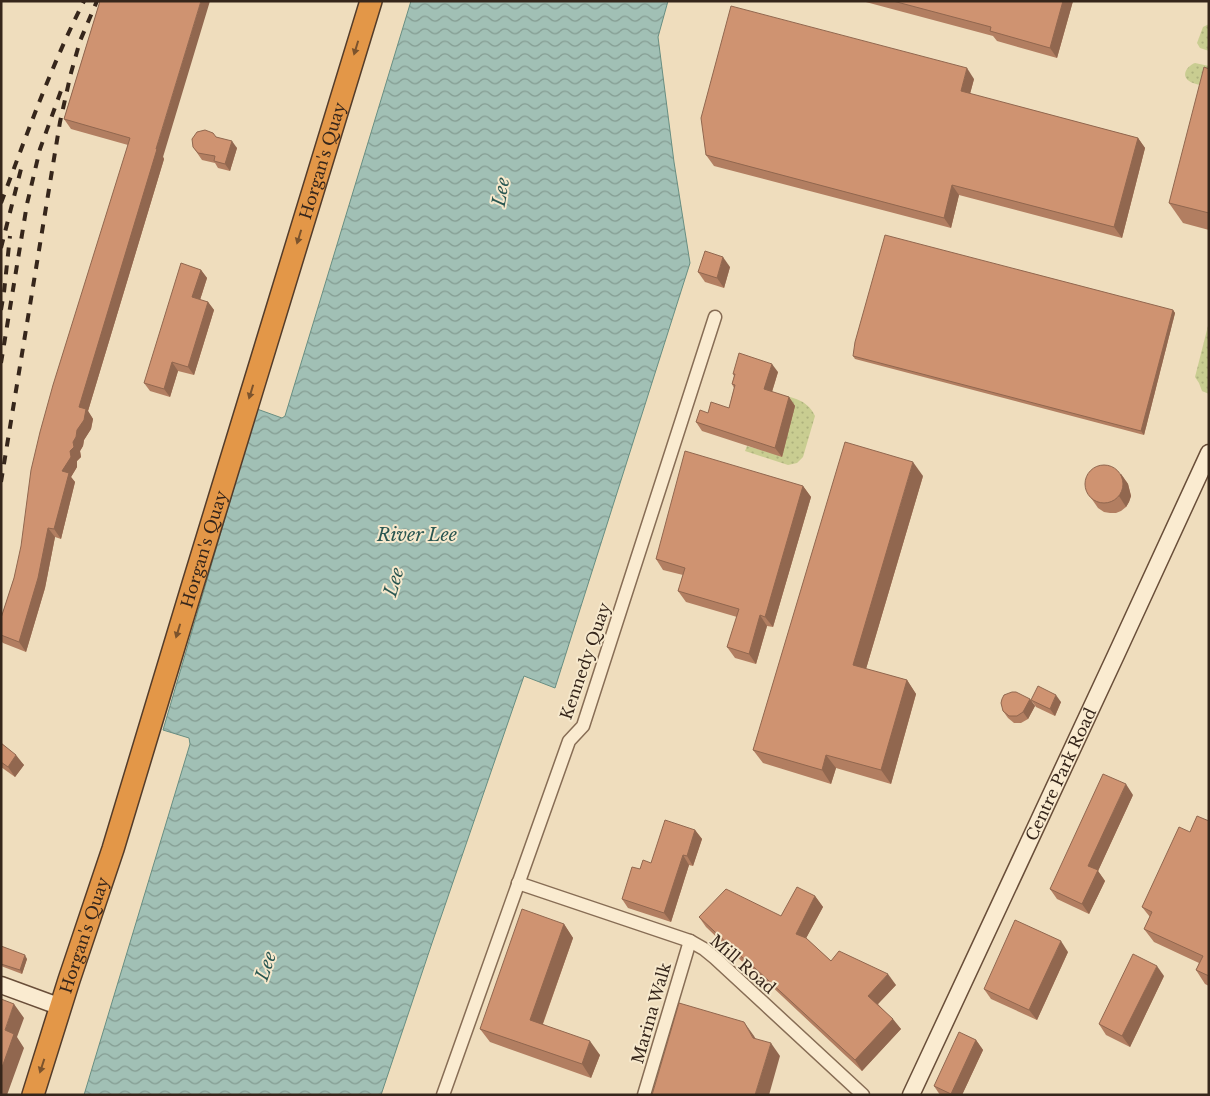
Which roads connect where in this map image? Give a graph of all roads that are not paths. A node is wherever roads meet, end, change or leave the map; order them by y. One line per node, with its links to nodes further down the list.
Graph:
1 (371, 1): 7 (highway, Horgan's Quay, one-way to 7)
2 (715, 317): 4 (street, Kennedy Quay)
3 (1209, 453): 12 (street, Centre Park Road)
4 (518, 883): 5 (street, Mill Road); 9 (street, Kennedy Quay)
5 (690, 941): 10 (street, Marina Walk); 11 (street, Mill Road)
6 (1, 985): 7 (street)
7 (61, 1007): 8 (highway, Horgan's Quay, one-way to 8)
8 (33, 1095)
9 (442, 1095)
10 (644, 1095)
11 (863, 1095)
12 (912, 1095)

